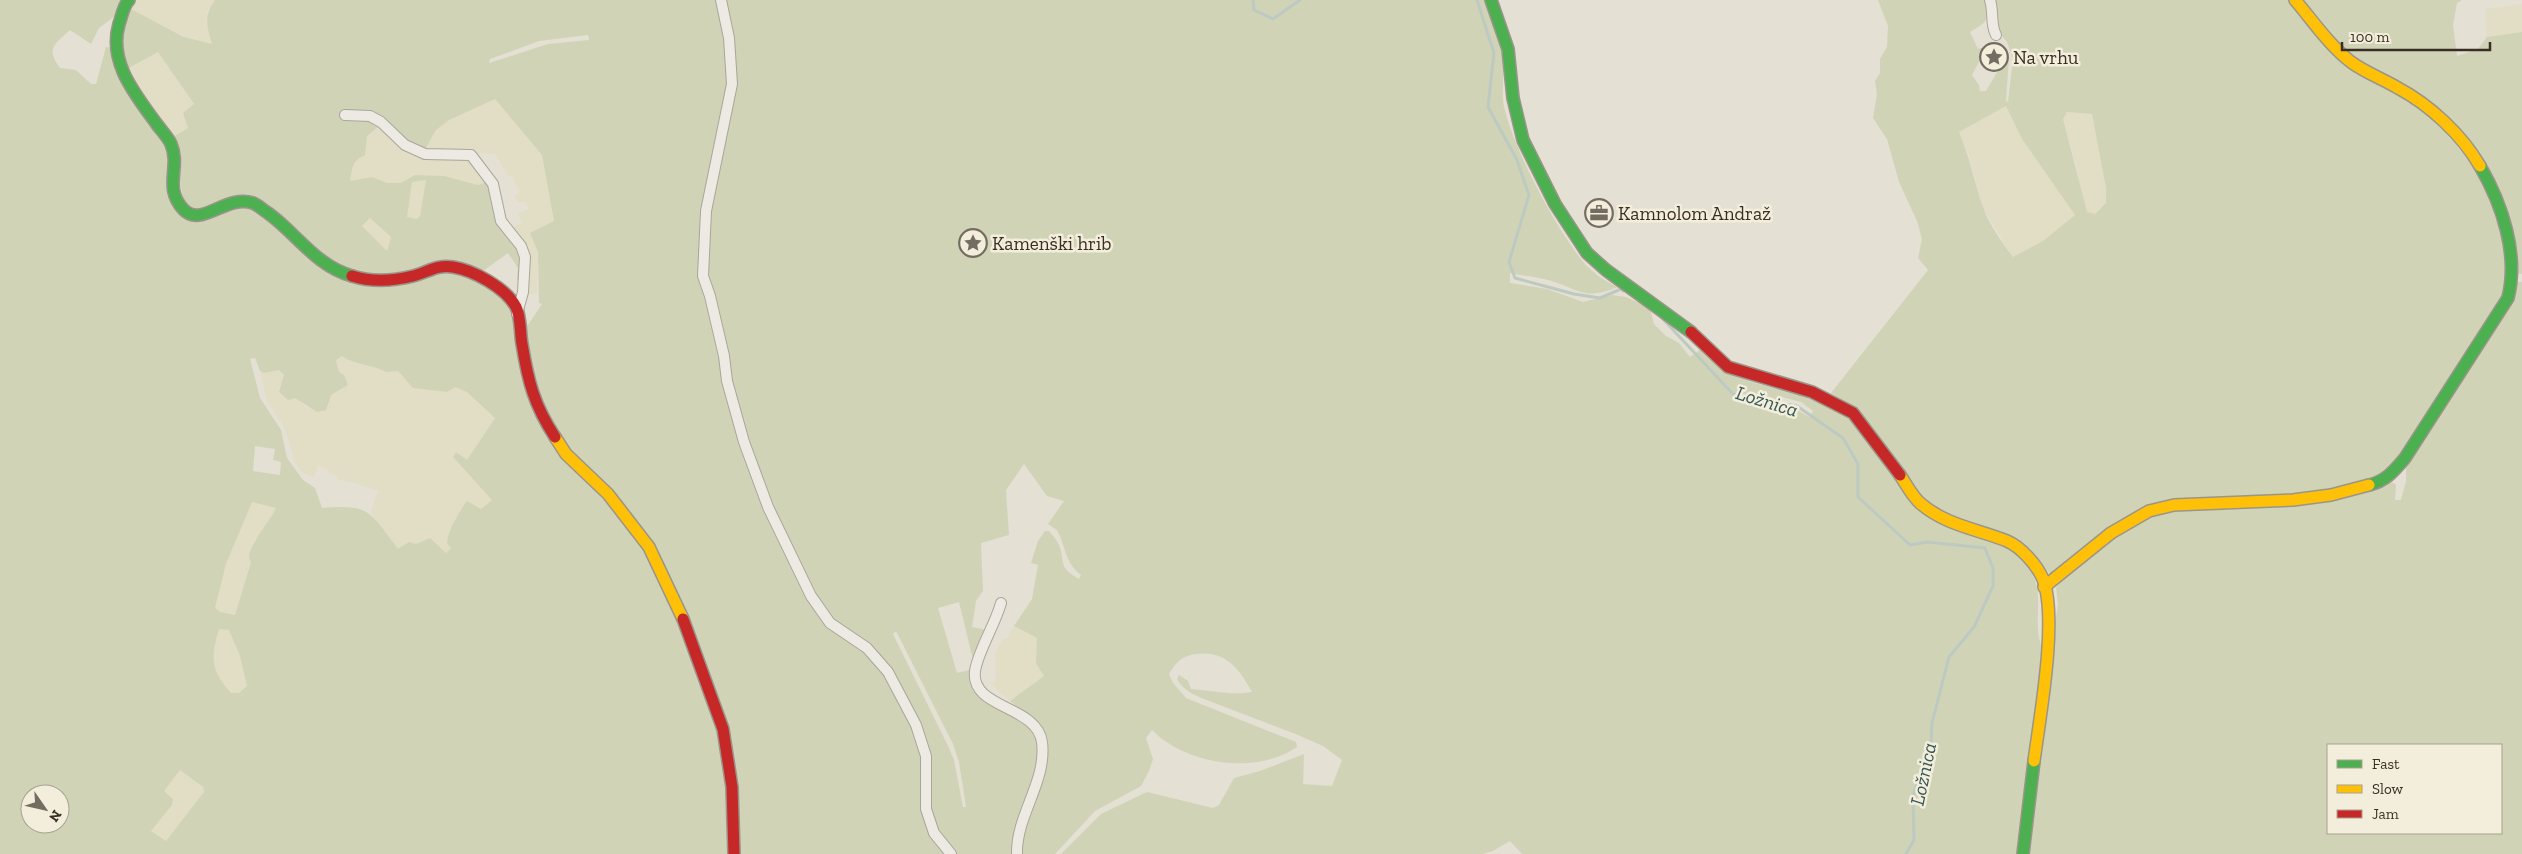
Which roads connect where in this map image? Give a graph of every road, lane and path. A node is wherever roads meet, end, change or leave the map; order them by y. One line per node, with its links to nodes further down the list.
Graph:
1 (129, 0): 8 (street)
2 (721, 0): 12 (street)
3 (1491, 0): 9 (street)
4 (1990, 0): 6 (street)
5 (2295, 0): 9 (street)
6 (1996, 36)
7 (345, 115): 8 (street)
8 (517, 315): 11 (street)
9 (2044, 587): 14 (street)
10 (1001, 603): 13 (street)
11 (734, 854)
12 (951, 854)
13 (1017, 854)
14 (2023, 854)

